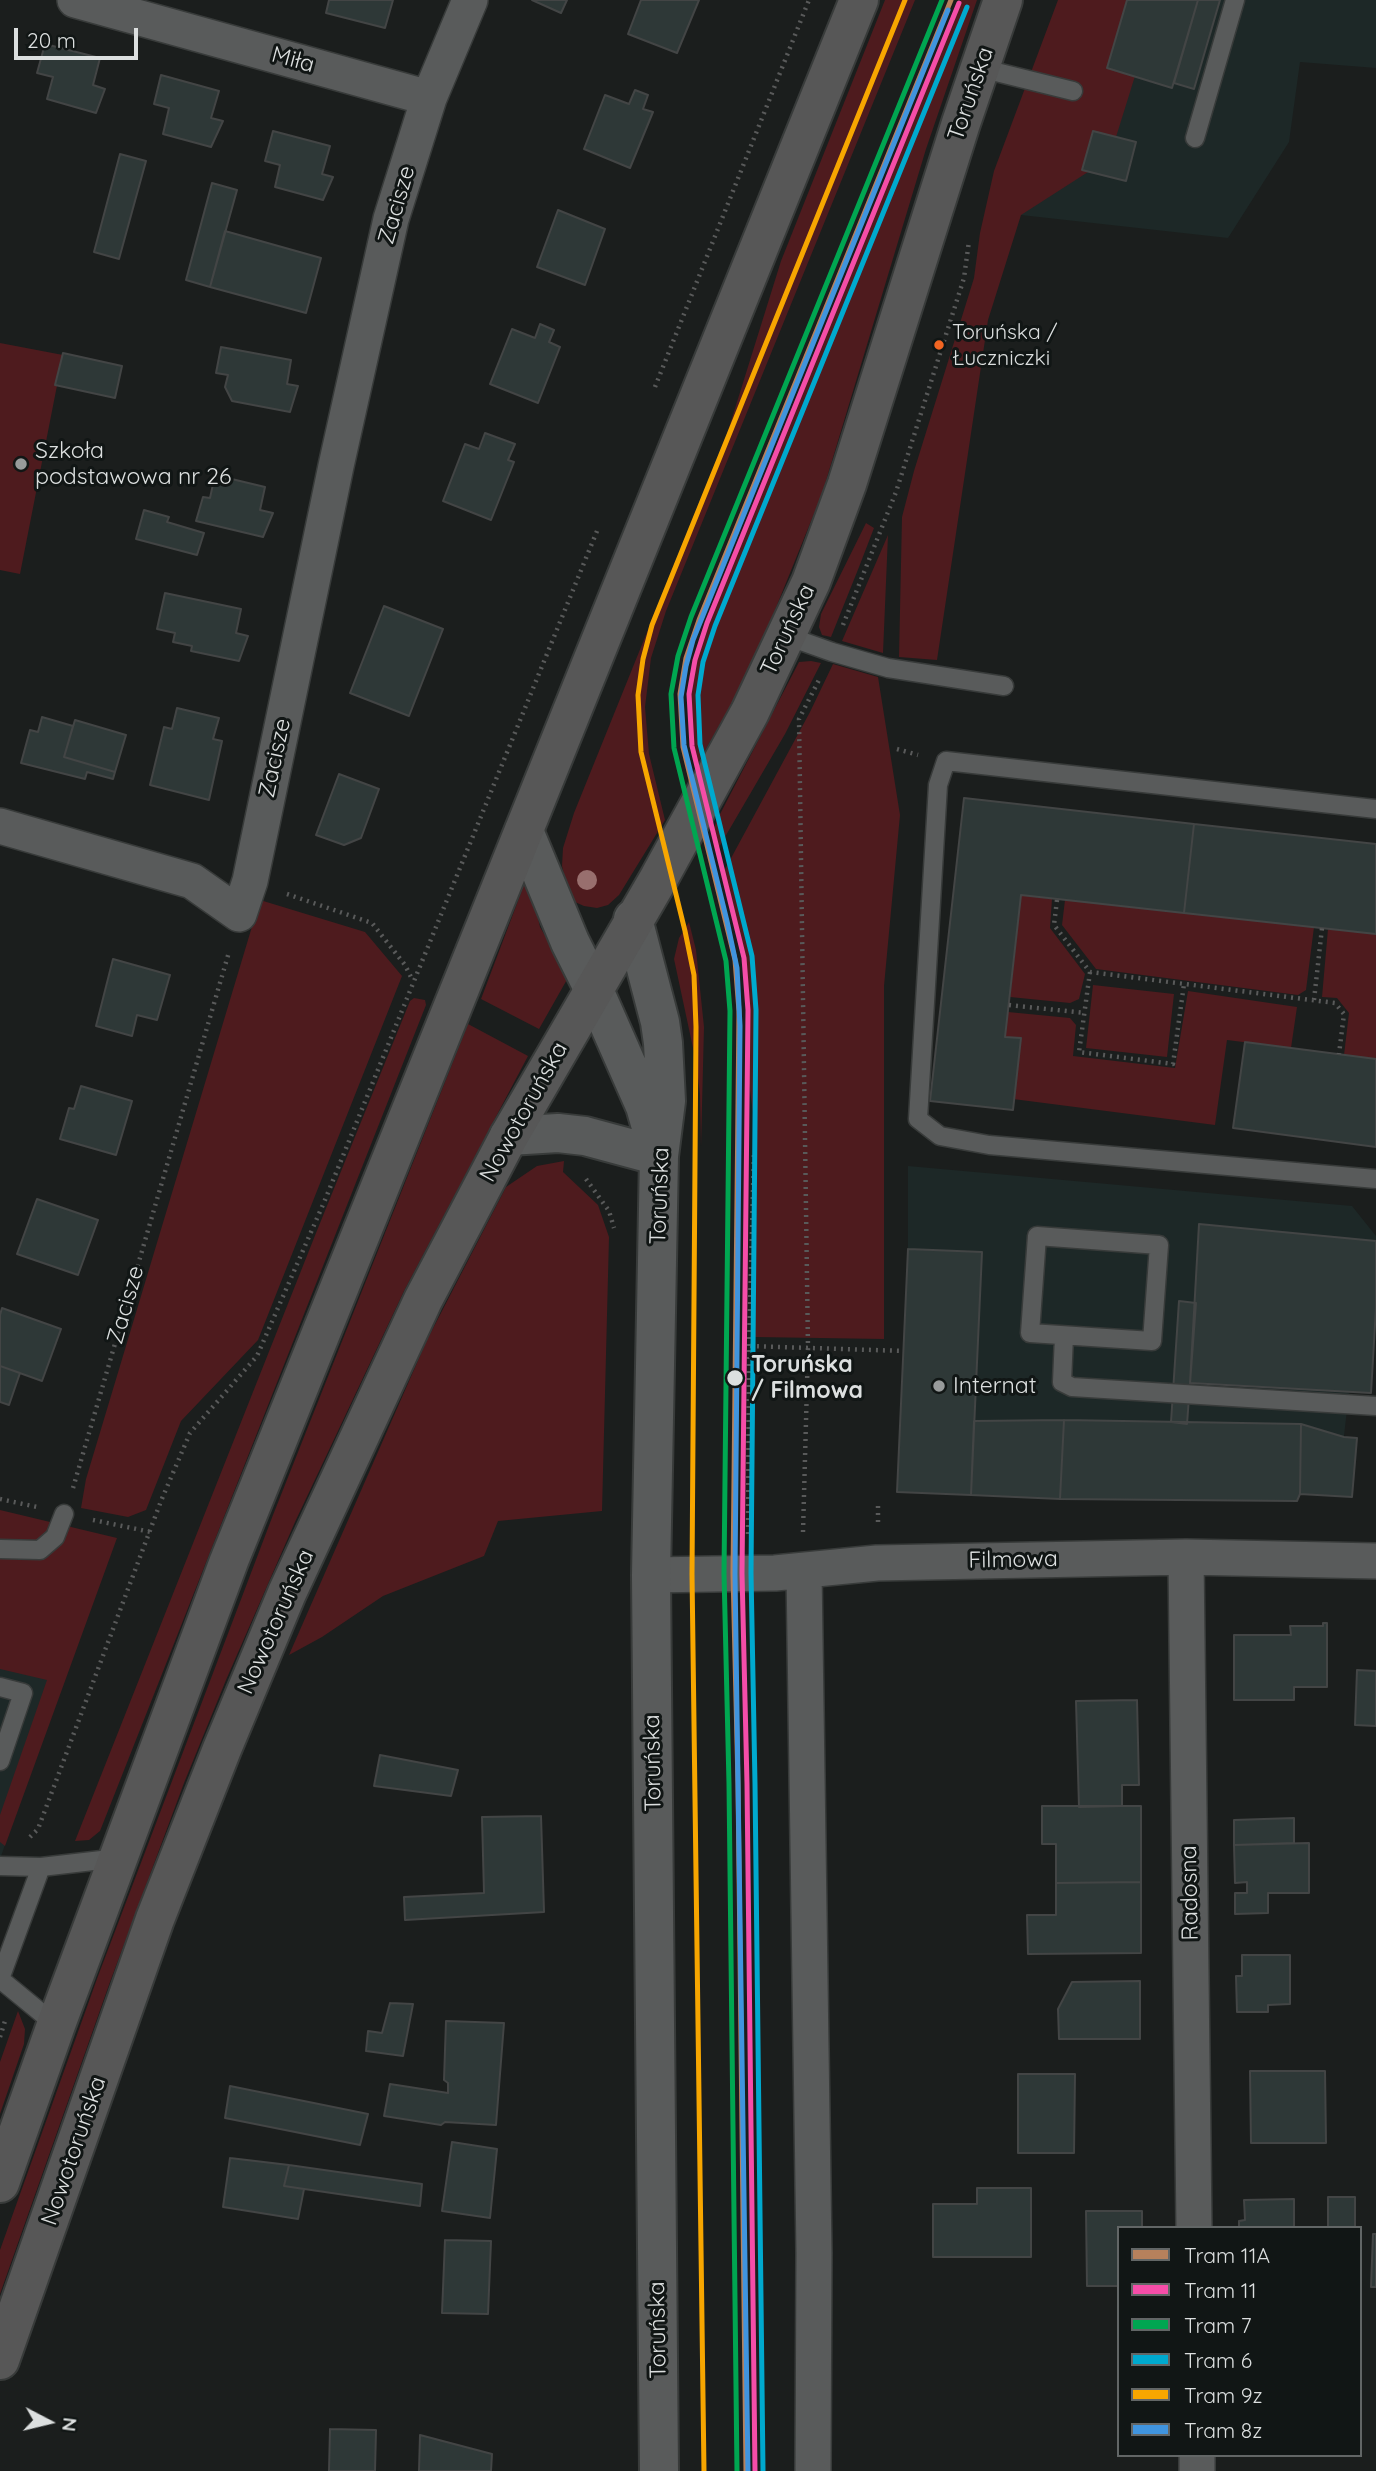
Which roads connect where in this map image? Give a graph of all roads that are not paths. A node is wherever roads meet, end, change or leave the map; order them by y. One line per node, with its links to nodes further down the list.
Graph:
1 (75, 0): 8 (street, Miła)
2 (470, 0): 8 (street, Zacisze)
3 (859, 0): 14 (main road)
4 (1003, 0): 6 (main road, Toruńska)
5 (1235, 0): 9 (lane)
6 (980, 68): 7 (lane); 10 (main road, Toruńska)
7 (1073, 91)
8 (429, 98): 13 (street, Zacisze)
9 (1195, 138)
10 (787, 636): 11 (lane); 15 (main road, Toruńska)
11 (1004, 686)
12 (1376, 809): 19 (lane)
13 (0, 825)
14 (524, 831): 16 (street); 30 (main road)
15 (633, 919): 16 (main road, Nowotoruńska); 18 (street, Toruńska)
16 (593, 988): 17 (main road, Nowotoruńska); 18 (street)
17 (509, 1136): 18 (street); 37 (main road, Nowotoruńska)
18 (659, 1156): 27 (street, Toruńska)
19 (1376, 1179)
20 (1064, 1336): 20 (lane); 21 (lane)
21 (1376, 1406)
22 (64, 1514): 23 (lane)
23 (0, 1549)
24 (1186, 1557): 25 (street, Filmowa); 26 (street, Filmowa); 36 (street, Radosna)
25 (1376, 1561)
26 (804, 1571): 27 (street, Filmowa); 39 (street)
27 (651, 1574): 38 (street, Toruńska)
28 (0, 1687): 29 (lane)
29 (0, 1760)
30 (119, 1857): 32 (lane); 34 (main road)
31 (5, 1867): 32 (lane)
32 (41, 1867): 33 (lane)
33 (0, 1979): 34 (lane)
34 (56, 2025): 35 (main road)
35 (0, 2183)
36 (1194, 2226)
37 (0, 2360)
38 (659, 2471)
39 (813, 2471)

